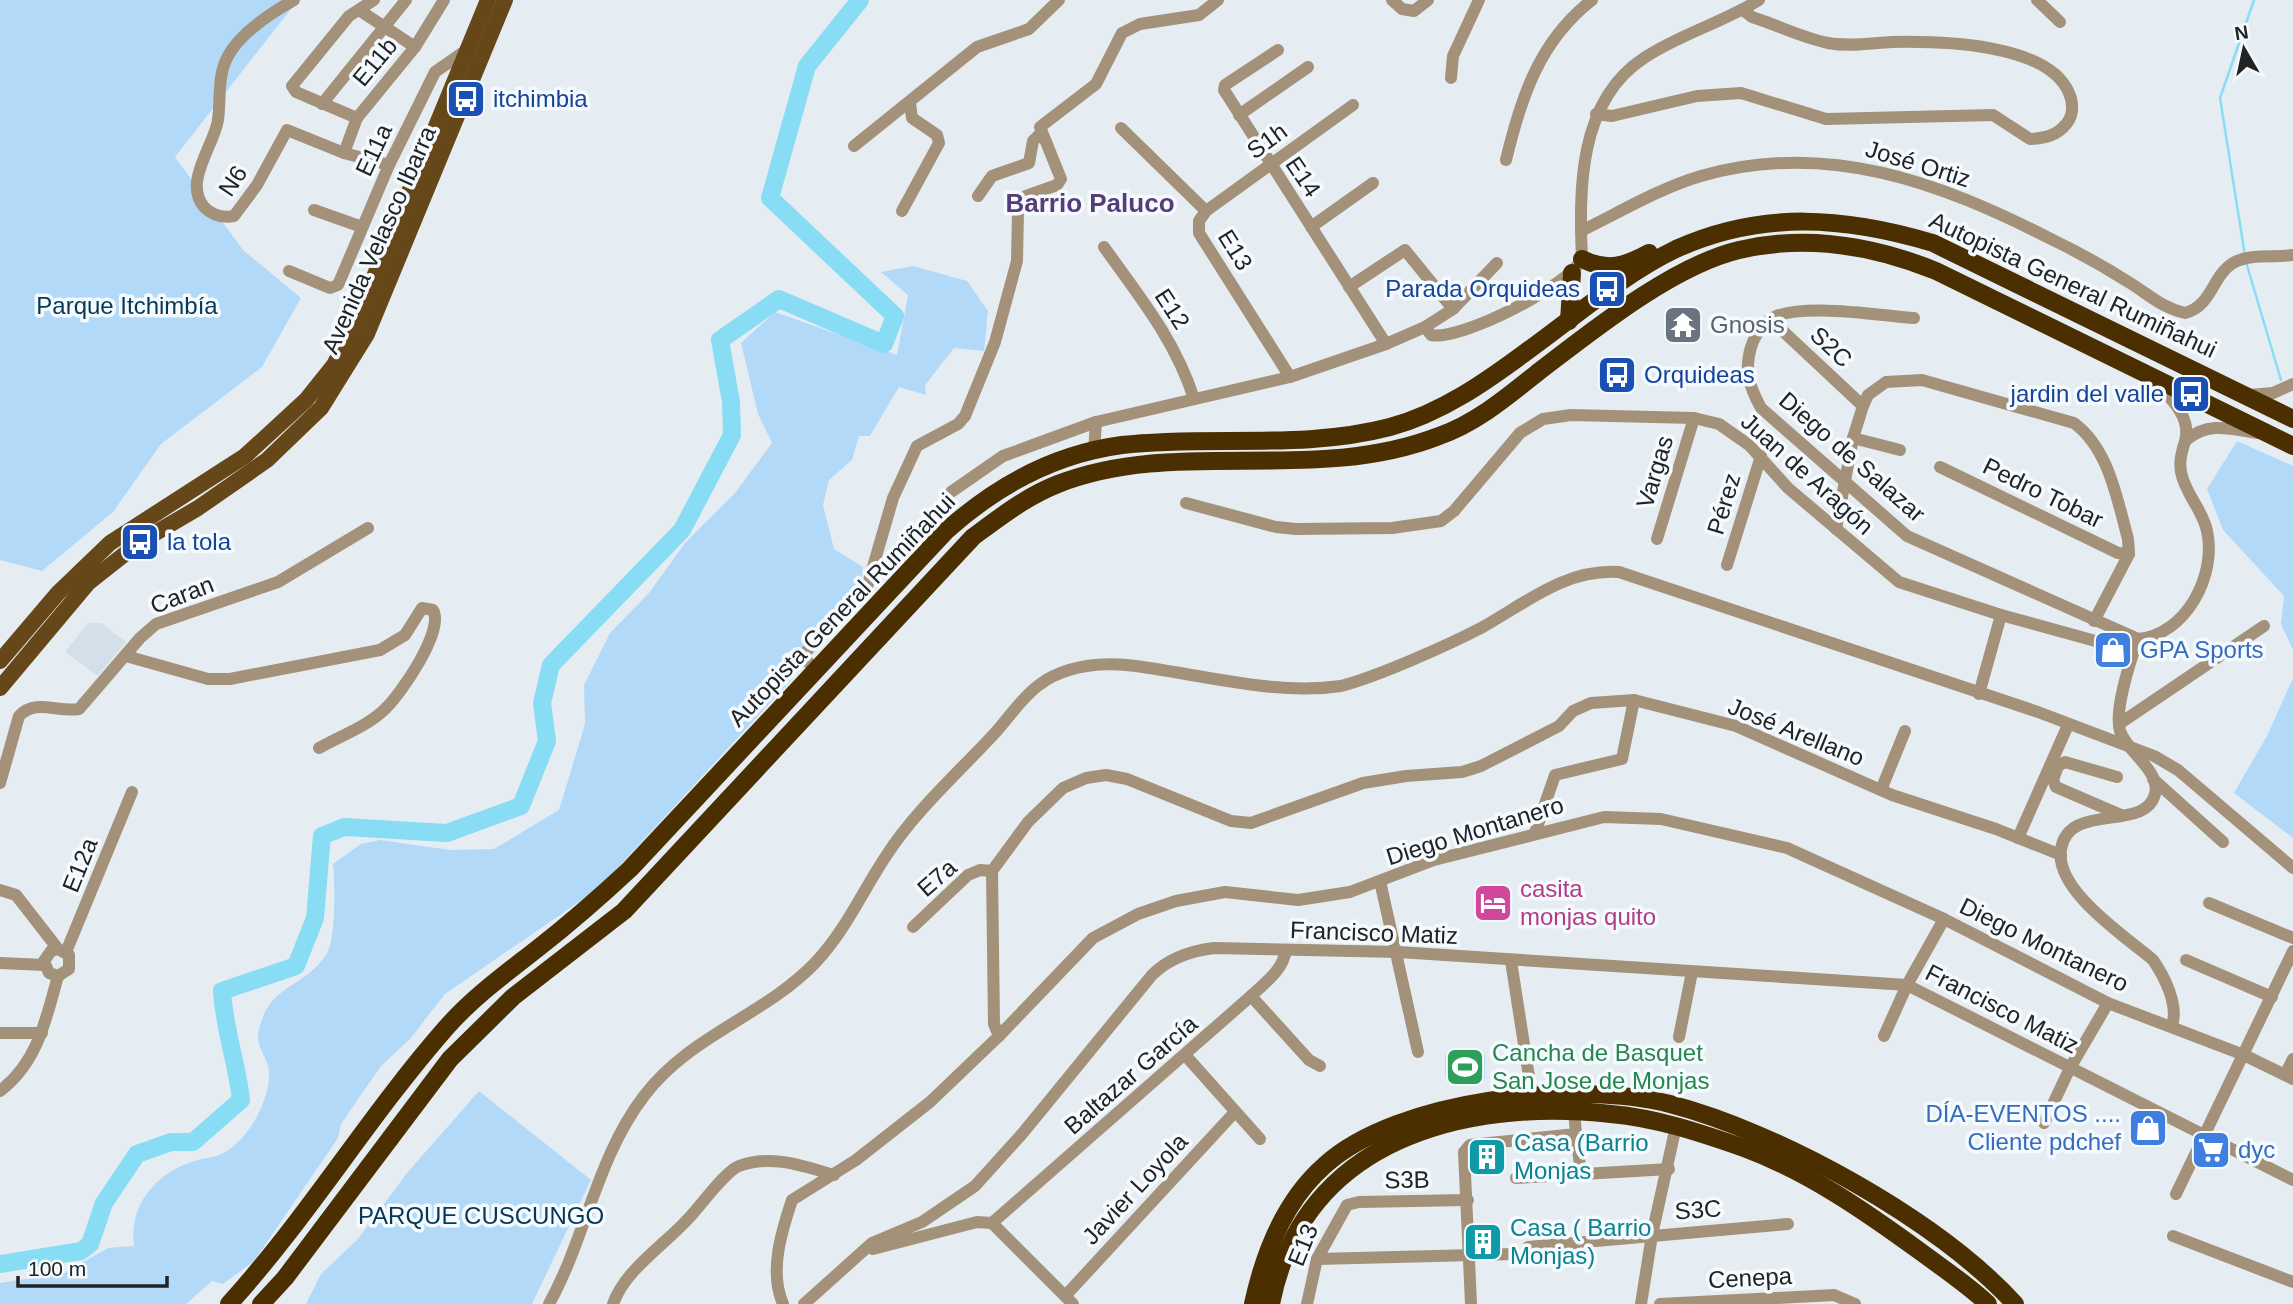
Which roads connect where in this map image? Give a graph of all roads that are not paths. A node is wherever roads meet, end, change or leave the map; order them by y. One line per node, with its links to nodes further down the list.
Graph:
1 (294, 0): 33 (street, N6)
2 (374, 0): 15 (street)
3 (406, 0): 18 (street)
4 (444, 0): 19 (street, E11b)
5 (488, 0): 20 (main road, Avenida Velasco Ibarra)
6 (505, 0): 78 (main road, Avenida Velasco Ibarra)
7 (1059, 0): 24 (street)
8 (1218, 0): 31 (street)
9 (1392, 0): 10 (street)
10 (1428, 0)
11 (1479, 0): 23 (street)
12 (1592, 0): 34 (street)
13 (1759, 0): 16 (street)
14 (2037, 0): 17 (street)
15 (359, 10): 18 (street); 25 (street)
16 (1743, 10): 27 (street); 27 (street)
17 (2060, 22)
18 (385, 27): 19 (street); 25 (street)
19 (415, 47): 29 (street, E11b)
20 (468, 49): 35 (street, E11a); 78 (main road, Avenida Velasco Ibarra)
21 (1278, 50): 28 (street, E14)
22 (1308, 67): 28 (street)
23 (1451, 78)
24 (910, 103): 32 (street); 40 (street)
25 (322, 104): 29 (street)
26 (1353, 105): 36 (street, S1h)
27 (1596, 114): 45 (street)
28 (1239, 115): 36 (street, E14)
29 (357, 118): 33 (street, E11b)
30 (1121, 128): 41 (street, E13)
31 (1040, 134): 38 (street); 90 (street)
32 (854, 146)
33 (344, 153): 35 (street, N6)
34 (1506, 160)
35 (389, 165): 42 (street, E11a)
36 (1270, 165): 41 (street, S1h); 43 (street, E14)
37 (1373, 183): 43 (street)
38 (978, 197)
39 (314, 210): 42 (street)
40 (902, 211)
41 (1206, 211): 59 (street, E13)
42 (362, 227): 50 (street, E11a)
43 (1311, 227): 51 (street, E14)
44 (1738, 229): 49 (highway); 55 (highway, Autopista General Rumiñahui); 61 (highway, Autopista General Rumiñahui)
45 (1581, 231): 47 (street, José Ortiz); 49 (street)
46 (1104, 247): 62 (street, E12)
47 (2293, 255)
48 (1497, 263): 52 (street)
49 (1577, 266): 55 (highway); 56 (street)
50 (289, 271)
51 (1349, 287): 52 (street); 57 (street, E14)
52 (1453, 309): 56 (street)
53 (1914, 318): 54 (street)
54 (1770, 319): 63 (street, S2C); 75 (street, Diego de Salazar)
55 (1569, 321): 72 (highway, Autopista General Rumiñahui)
56 (1425, 327): 57 (street)
57 (1386, 344): 59 (street)
58 (2151, 376): 67 (highway, Autopista General Rumiñahui); 69 (street); 175 (highway, Autopista General Rumiñahui)
59 (1290, 377): 62 (street)
60 (2293, 384): 61 (street)
61 (2249, 395): 65 (highway, Autopista General Rumiñahui)
62 (1194, 400): 66 (street)
63 (1863, 406): 68 (street); 82 (street)
64 (1694, 418): 73 (street, Juan de Aragón); 77 (street, Juan de Aragón); 81 (street, Vargas)
65 (2293, 419)
66 (1096, 422): 72 (street); 76 (street)
67 (2272, 436): 69 (street); 70 (highway, Autopista General Rumiñahui)
68 (1853, 438): 71 (street); 75 (street)
69 (2186, 440): 87 (street)
70 (2293, 446)
71 (1900, 450)
72 (1094, 451): 90 (highway, Autopista General Rumiñahui)
73 (1761, 456): 80 (street, Juan de Aragón); 83 (street, Pérez)
74 (1940, 467): 82 (street, Pedro Tobar)
75 (1845, 482): 80 (street); 85 (street, Diego de Salazar)
76 (951, 492)
77 (1186, 503)
78 (169, 516): 89 (main road, Avenida Velasco Ibarra); 91 (main road, Avenida Velasco Ibarra)
79 (368, 528): 88 (street, Caran)
80 (1836, 528): 84 (street, Juan de Aragón)
81 (1657, 539)
82 (2129, 554): 85 (street)
83 (1727, 565)
84 (2001, 615): 87 (street, Juan de Aragón); 92 (street)
85 (2094, 621): 87 (street, Diego de Salazar)
86 (2264, 626): 94 (street)
87 (2137, 644): 94 (street)
88 (126, 656): 98 (street); 101 (street, Caran)
89 (0, 661)
90 (817, 671): 174 (highway, Autopista General Rumiñahui)
91 (0, 688)
92 (1979, 694): 95 (street); 173 (street)
93 (1633, 700): 102 (street, José Arellano); 105 (street); 110 (street, José Arellano)
94 (2119, 724): 97 (street)
95 (2068, 725): 97 (street); 106 (street)
96 (1905, 731): 102 (street)
97 (2127, 745): 100 (street); 109 (street)
98 (319, 748)
99 (2117, 777): 104 (street)
100 (2153, 779): 104 (street); 107 (street)
101 (0, 783)
102 (1881, 790): 106 (street, José Arellano)
103 (132, 792): 118 (street, E12a)
104 (2125, 816): 108 (street)
105 (1535, 833): 111 (street, Diego Montanero); 114 (street, Diego Montanero)
106 (2018, 838): 108 (street, José Arellano)
107 (2223, 842)
108 (2061, 855): 131 (street)
109 (2293, 868)
110 (992, 871): 115 (street, E7a); 135 (street)
111 (1380, 881): 120 (street); 135 (street, Diego Montanero)
112 (0, 890): 118 (street)
113 (2209, 903): 116 (street)
114 (1944, 919): 127 (street); 130 (street, Diego Montanero)
115 (914, 927)
116 (2293, 938)
117 (1286, 950): 120 (street, Francisco Matiz); 128 (street, Baltazar García); 166 (street, Francisco Matiz)
118 (62, 951): 124 (street); 126 (street)
119 (2293, 951): 129 (street)
120 (1398, 952): 122 (street, Francisco Matiz); 137 (street)
121 (2186, 960): 129 (street)
122 (1511, 961): 125 (street, Francisco Matiz); 145 (street)
123 (0, 963): 124 (street)
124 (45, 965): 126 (street)
125 (1692, 972): 127 (street, Francisco Matiz); 136 (street)
126 (58, 976): 133 (street)
127 (1907, 985): 134 (street); 142 (street, Francisco Matiz)
128 (1251, 996): 139 (street, Baltazar García); 141 (street)
129 (2272, 997): 138 (street)
130 (2108, 1003): 131 (street, Diego Montanero); 142 (street)
131 (2172, 1025): 138 (street, Diego Montanero)
132 (0, 1033): 133 (street)
133 (42, 1033): 144 (street)
134 (1884, 1035)
135 (999, 1036): 155 (street, Diego Montanero)
136 (1679, 1037)
137 (1418, 1052)
138 (2244, 1055): 143 (street, Diego Montanero); 151 (street)
139 (1186, 1056): 147 (street); 161 (street, Baltazar García)
140 (2293, 1059): 143 (street)
141 (1320, 1066)
142 (2070, 1068): 148 (street); 151 (street, Francisco Matiz)
143 (2289, 1077)
144 (0, 1091)
145 (1532, 1096): 179 (highway); 187 (highway)
146 (1574, 1111): 149 (highway); 150 (street); 180 (highway)
147 (1234, 1113): 152 (street); 171 (street, Javier Loyola)
148 (2044, 1123)
149 (1676, 1126): 153 (street); 186 (highway)
150 (1576, 1134): 154 (street); 159 (street)
151 (2205, 1135): 157 (street, Francisco Matiz); 158 (street)
152 (1260, 1139)
153 (1669, 1169): 154 (street); 163 (street)
154 (1581, 1173): 156 (street)
155 (834, 1175): 176 (street); 177 (street, Diego Montanero)
156 (1516, 1178)
157 (2293, 1180)
158 (2176, 1194)
159 (1468, 1200): 160 (street, S3B); 168 (street)
160 (1347, 1205): 169 (street, E13)
161 (992, 1223): 166 (street); 171 (street)
162 (1788, 1224): 163 (street, S3C)
163 (1652, 1235): 165 (street, S3C); 183 (street)
164 (2173, 1236): 170 (street)
165 (1528, 1247)
166 (858, 1254): 178 (street, Francisco Matiz)
167 (1514, 1254): 168 (street)
168 (1471, 1257): 169 (street); 182 (street)
169 (1317, 1259): 181 (street, E13)
170 (2293, 1282)
171 (1070, 1299)
172 (1834, 1300): 184 (street, Cenepa); 185 (street)
173 (550, 1302)
174 (229, 1304)
175 (261, 1304)
176 (613, 1304)
177 (783, 1304)
178 (804, 1304)
179 (1253, 1304)
180 (1271, 1304)
181 (1307, 1304)
182 (1471, 1304)
183 (1641, 1304)
184 (1660, 1304)
185 (1856, 1304)
186 (1988, 1304)
187 (2015, 1304)

